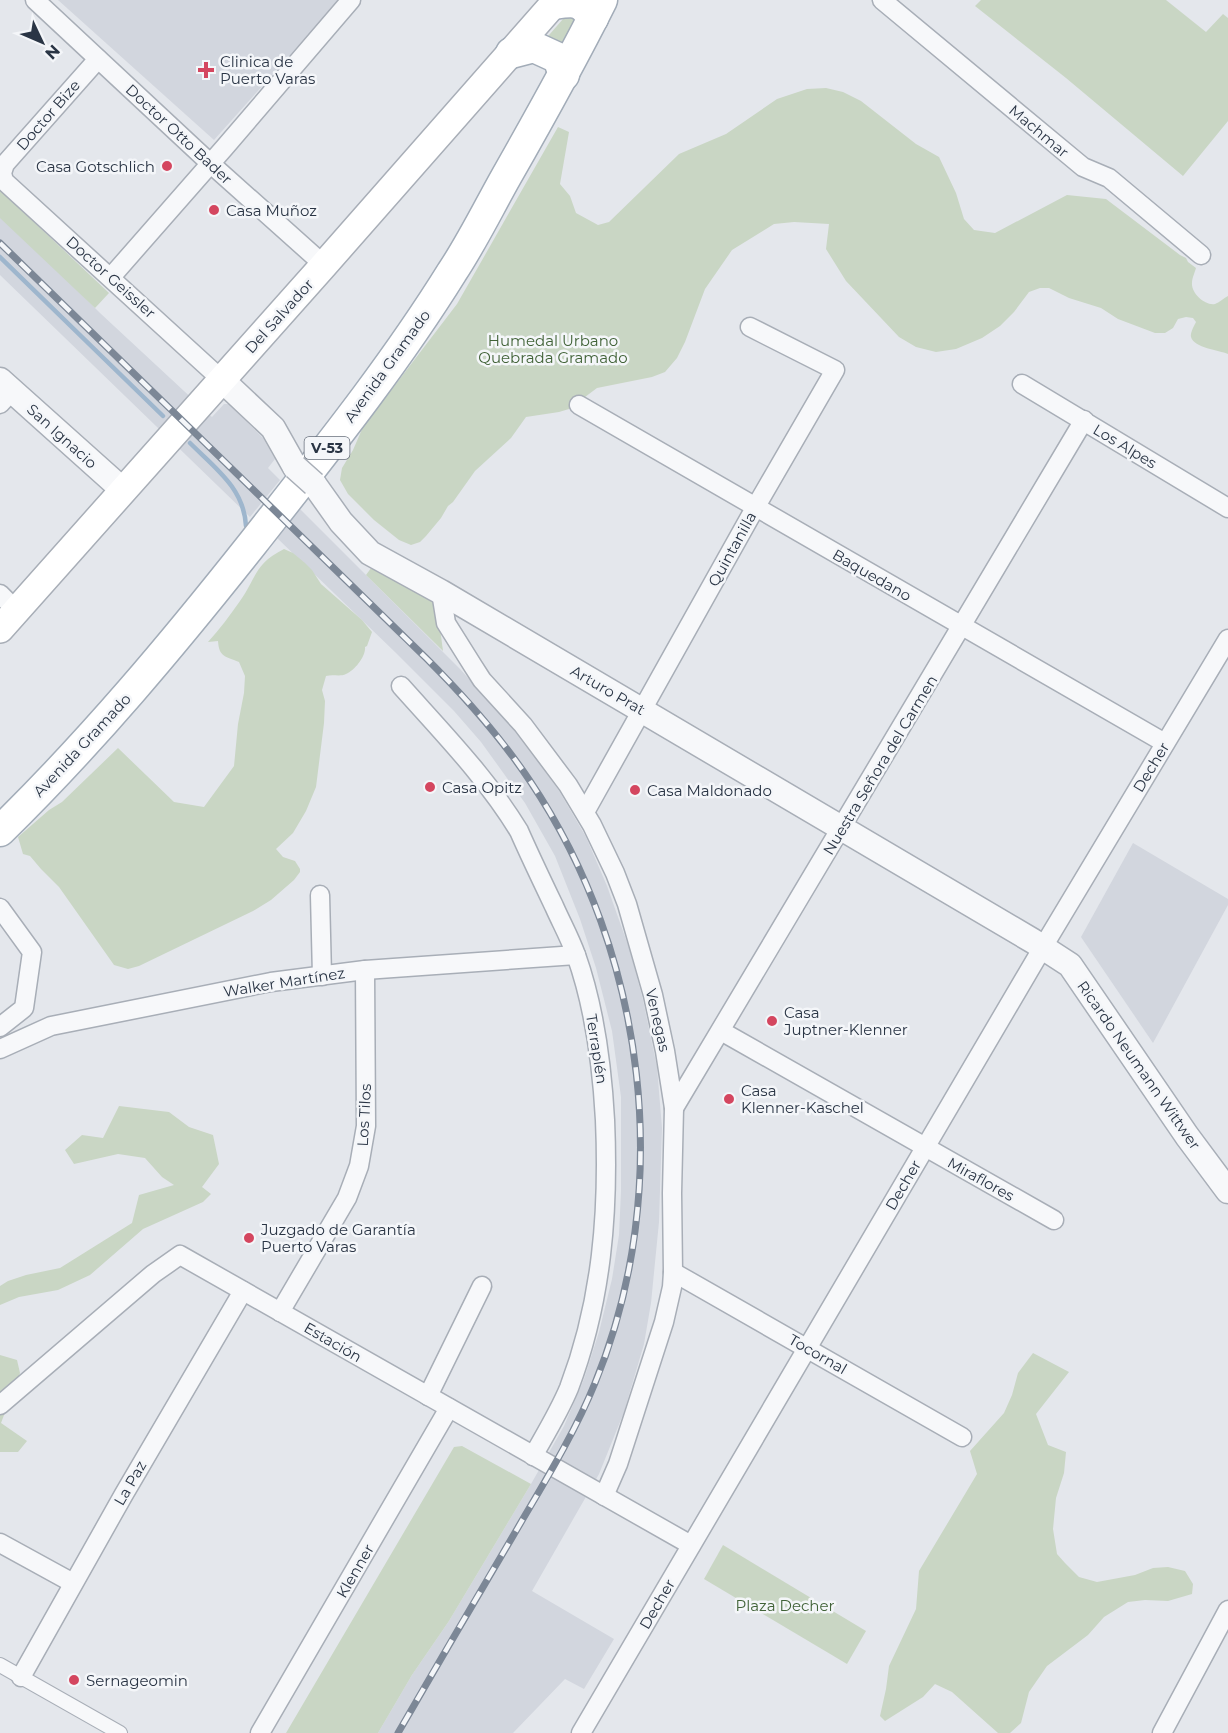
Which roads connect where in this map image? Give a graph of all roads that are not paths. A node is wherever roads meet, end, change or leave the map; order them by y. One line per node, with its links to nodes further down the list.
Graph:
1 (35, 0): 7 (street, Doctor Otto Bader)
2 (351, 0): 9 (street)
3 (882, 0): 11 (street, Machmar)
4 (555, 2): 5 (main road); 6 (main road, Del Salvador)
5 (598, 9): 8 (main road, Avenida Gramado / V-53)
6 (511, 53): 8 (main road); 12 (main road, Del Salvador)
7 (98, 59): 9 (street, Doctor Otto Bader); 10 (street, Doctor Bize)
8 (564, 75): 32 (main road, Avenida Gramado / V-53)
9 (211, 164): 12 (street, Doctor Otto Bader); 13 (street)
10 (2, 173): 13 (street, Doctor Geissler)
11 (1201, 255)
12 (324, 265): 15 (main road, Del Salvador)
13 (111, 277): 15 (street, Doctor Geissler)
14 (750, 327): 21 (street, Quintanilla)
15 (222, 380): 20 (main road, Del Salvador); 23 (street, Arturo Prat, bridge)
16 (1022, 384): 19 (street, Los Alpes)
17 (4, 392): 20 (street, San Ignacio)
18 (579, 405): 21 (street, Baquedano)
19 (1084, 420): 22 (street, Los Alpes); 25 (street, Nuestra Señora del Carmen)
20 (124, 491): 24 (main road, Del Salvador)
21 (755, 508): 25 (street, Baquedano); 28 (street, Quintanilla)
22 (1228, 508)
23 (441, 592): 28 (street, Arturo Prat); 30 (street, Venegas)
24 (6, 612)
25 (962, 626): 29 (street, Baquedano); 31 (street, Nuestra Señora del Carmen)
26 (1228, 639): 29 (street, Decher)
27 (401, 686): 36 (street, Terraplén)
28 (642, 710): 30 (street, Quintanilla); 31 (street, Arturo Prat)
29 (1165, 743): 35 (street, Decher)
30 (585, 812): 42 (street, Venegas)
31 (842, 828): 35 (street, Arturo Prat); 40 (street, Nuestra Señora del Carmen)
32 (0, 831)
33 (320, 895): 38 (street)
34 (0, 908): 39 (street)
35 (1043, 947): 43 (street, Decher); 44 (street, Ricardo Neumann Wittwer)
36 (576, 955): 37 (street, Walker Martínez); 55 (street, Terraplén)
37 (365, 970): 38 (street, Walker Martínez); 49 (street, Los Tilos)
38 (322, 975): 41 (street, Walker Martínez)
39 (0, 1027)
40 (721, 1031): 42 (street, Nuestra Señora del Carmen); 43 (street, Miraflores)
41 (0, 1049)
42 (674, 1108): 46 (street, Venegas)
43 (925, 1148): 45 (street, Miraflores); 50 (street, Decher)
44 (1228, 1191)
45 (1054, 1220)
46 (673, 1272): 50 (street, Tocornal); 56 (street, Venegas)
47 (482, 1286): 51 (street)
48 (243, 1291): 49 (street, Estación); 52 (street, Estación); 59 (street, La Paz)
49 (280, 1312): 51 (street, Estación)
50 (807, 1348): 54 (street, Tocornal); 58 (street, Decher)
51 (428, 1396): 53 (street, Estación)
52 (0, 1406)
53 (449, 1408): 55 (street, Estación); 64 (street, Klenner)
54 (962, 1437)
55 (533, 1456): 56 (street, Estación)
56 (604, 1496): 58 (street, Estación)
57 (0, 1543): 59 (street)
58 (691, 1545): 65 (street, Decher)
59 (73, 1583): 62 (street, La Paz)
60 (1228, 1610): 66 (street)
61 (0, 1665): 62 (street)
62 (21, 1677): 63 (street)
63 (120, 1733)
64 (260, 1733)
65 (581, 1733)
66 (1162, 1733)

